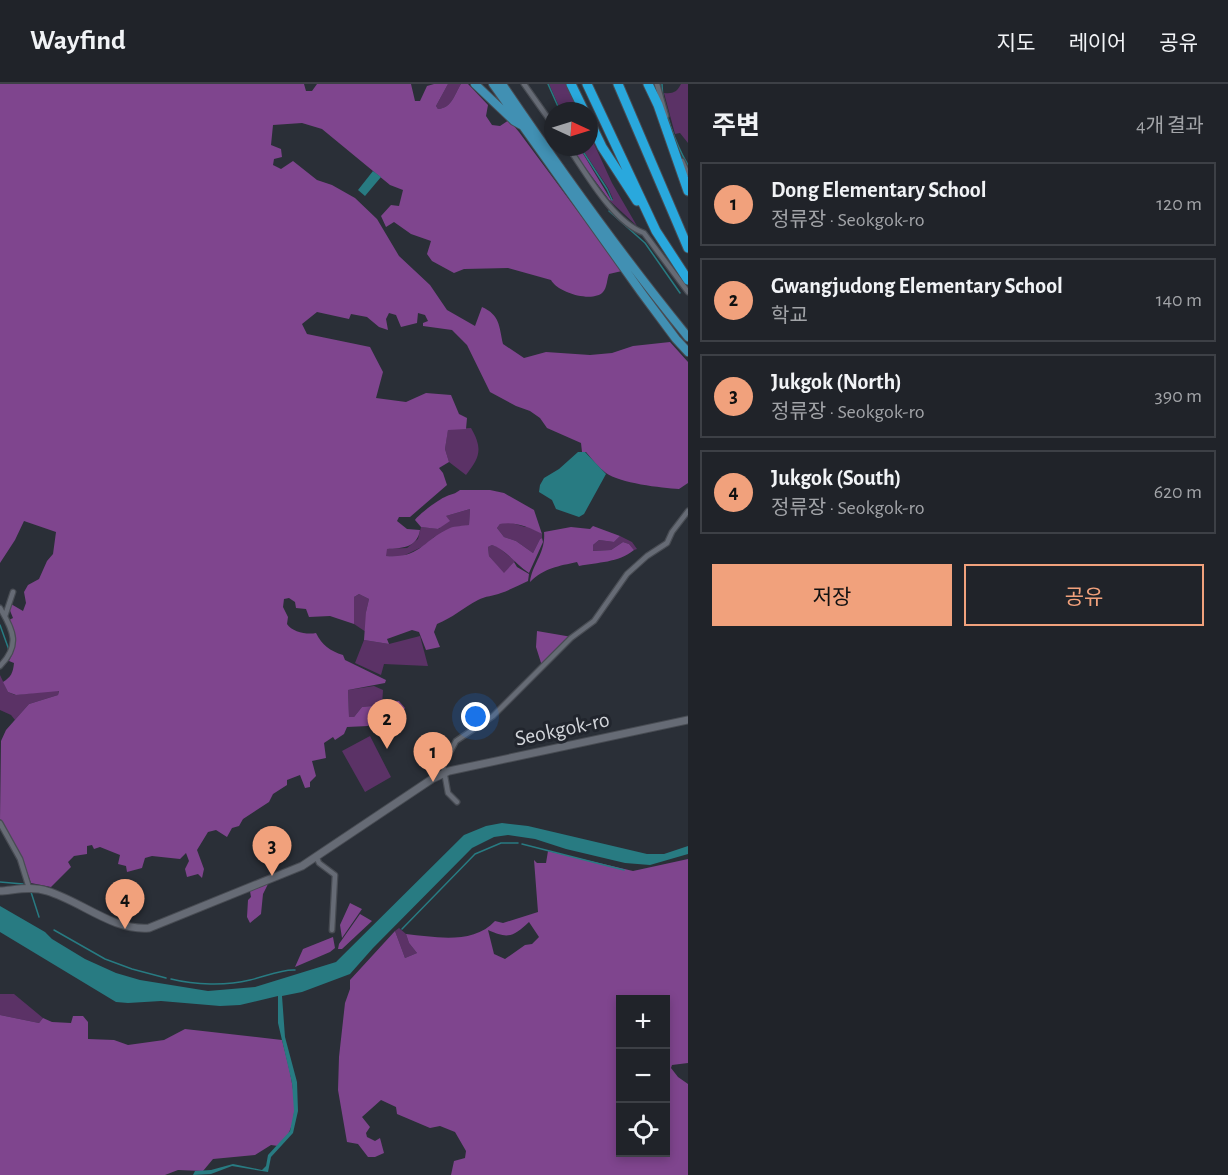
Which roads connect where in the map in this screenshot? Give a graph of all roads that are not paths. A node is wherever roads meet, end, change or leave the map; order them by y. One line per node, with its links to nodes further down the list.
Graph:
1 (476, 84): 12 (main road)
2 (493, 84): 12 (main road)
3 (502, 84): 20 (main road)
4 (524, 84): 11 (street)
5 (571, 84): 10 (highway)
6 (587, 84): 18 (highway)
7 (618, 84): 17 (highway)
8 (648, 84): 16 (highway)
9 (657, 84): 15 (street)
10 (580, 102)
11 (544, 112)
12 (525, 128): 21 (main road)
13 (598, 139): 18 (highway)
14 (574, 156): 19 (street)
15 (688, 174)
16 (688, 191)
17 (688, 248)
18 (688, 280)
19 (688, 292)
20 (688, 337)
21 (688, 352)
22 (688, 511): 28 (street)
23 (13, 592): 25 (street)
24 (0, 608): 25 (street)
25 (5, 616): 26 (street)
26 (0, 666)
27 (688, 720): 28 (street, Seokgok-ro)
28 (444, 773): 29 (street); 31 (street, Seokgok-ro)
29 (457, 801)
30 (0, 823): 32 (street)
31 (317, 858): 32 (street, Seokgok-ro); 34 (street)
32 (29, 888): 33 (street, Seokgok-ro)
33 (0, 891)
34 (332, 930)

